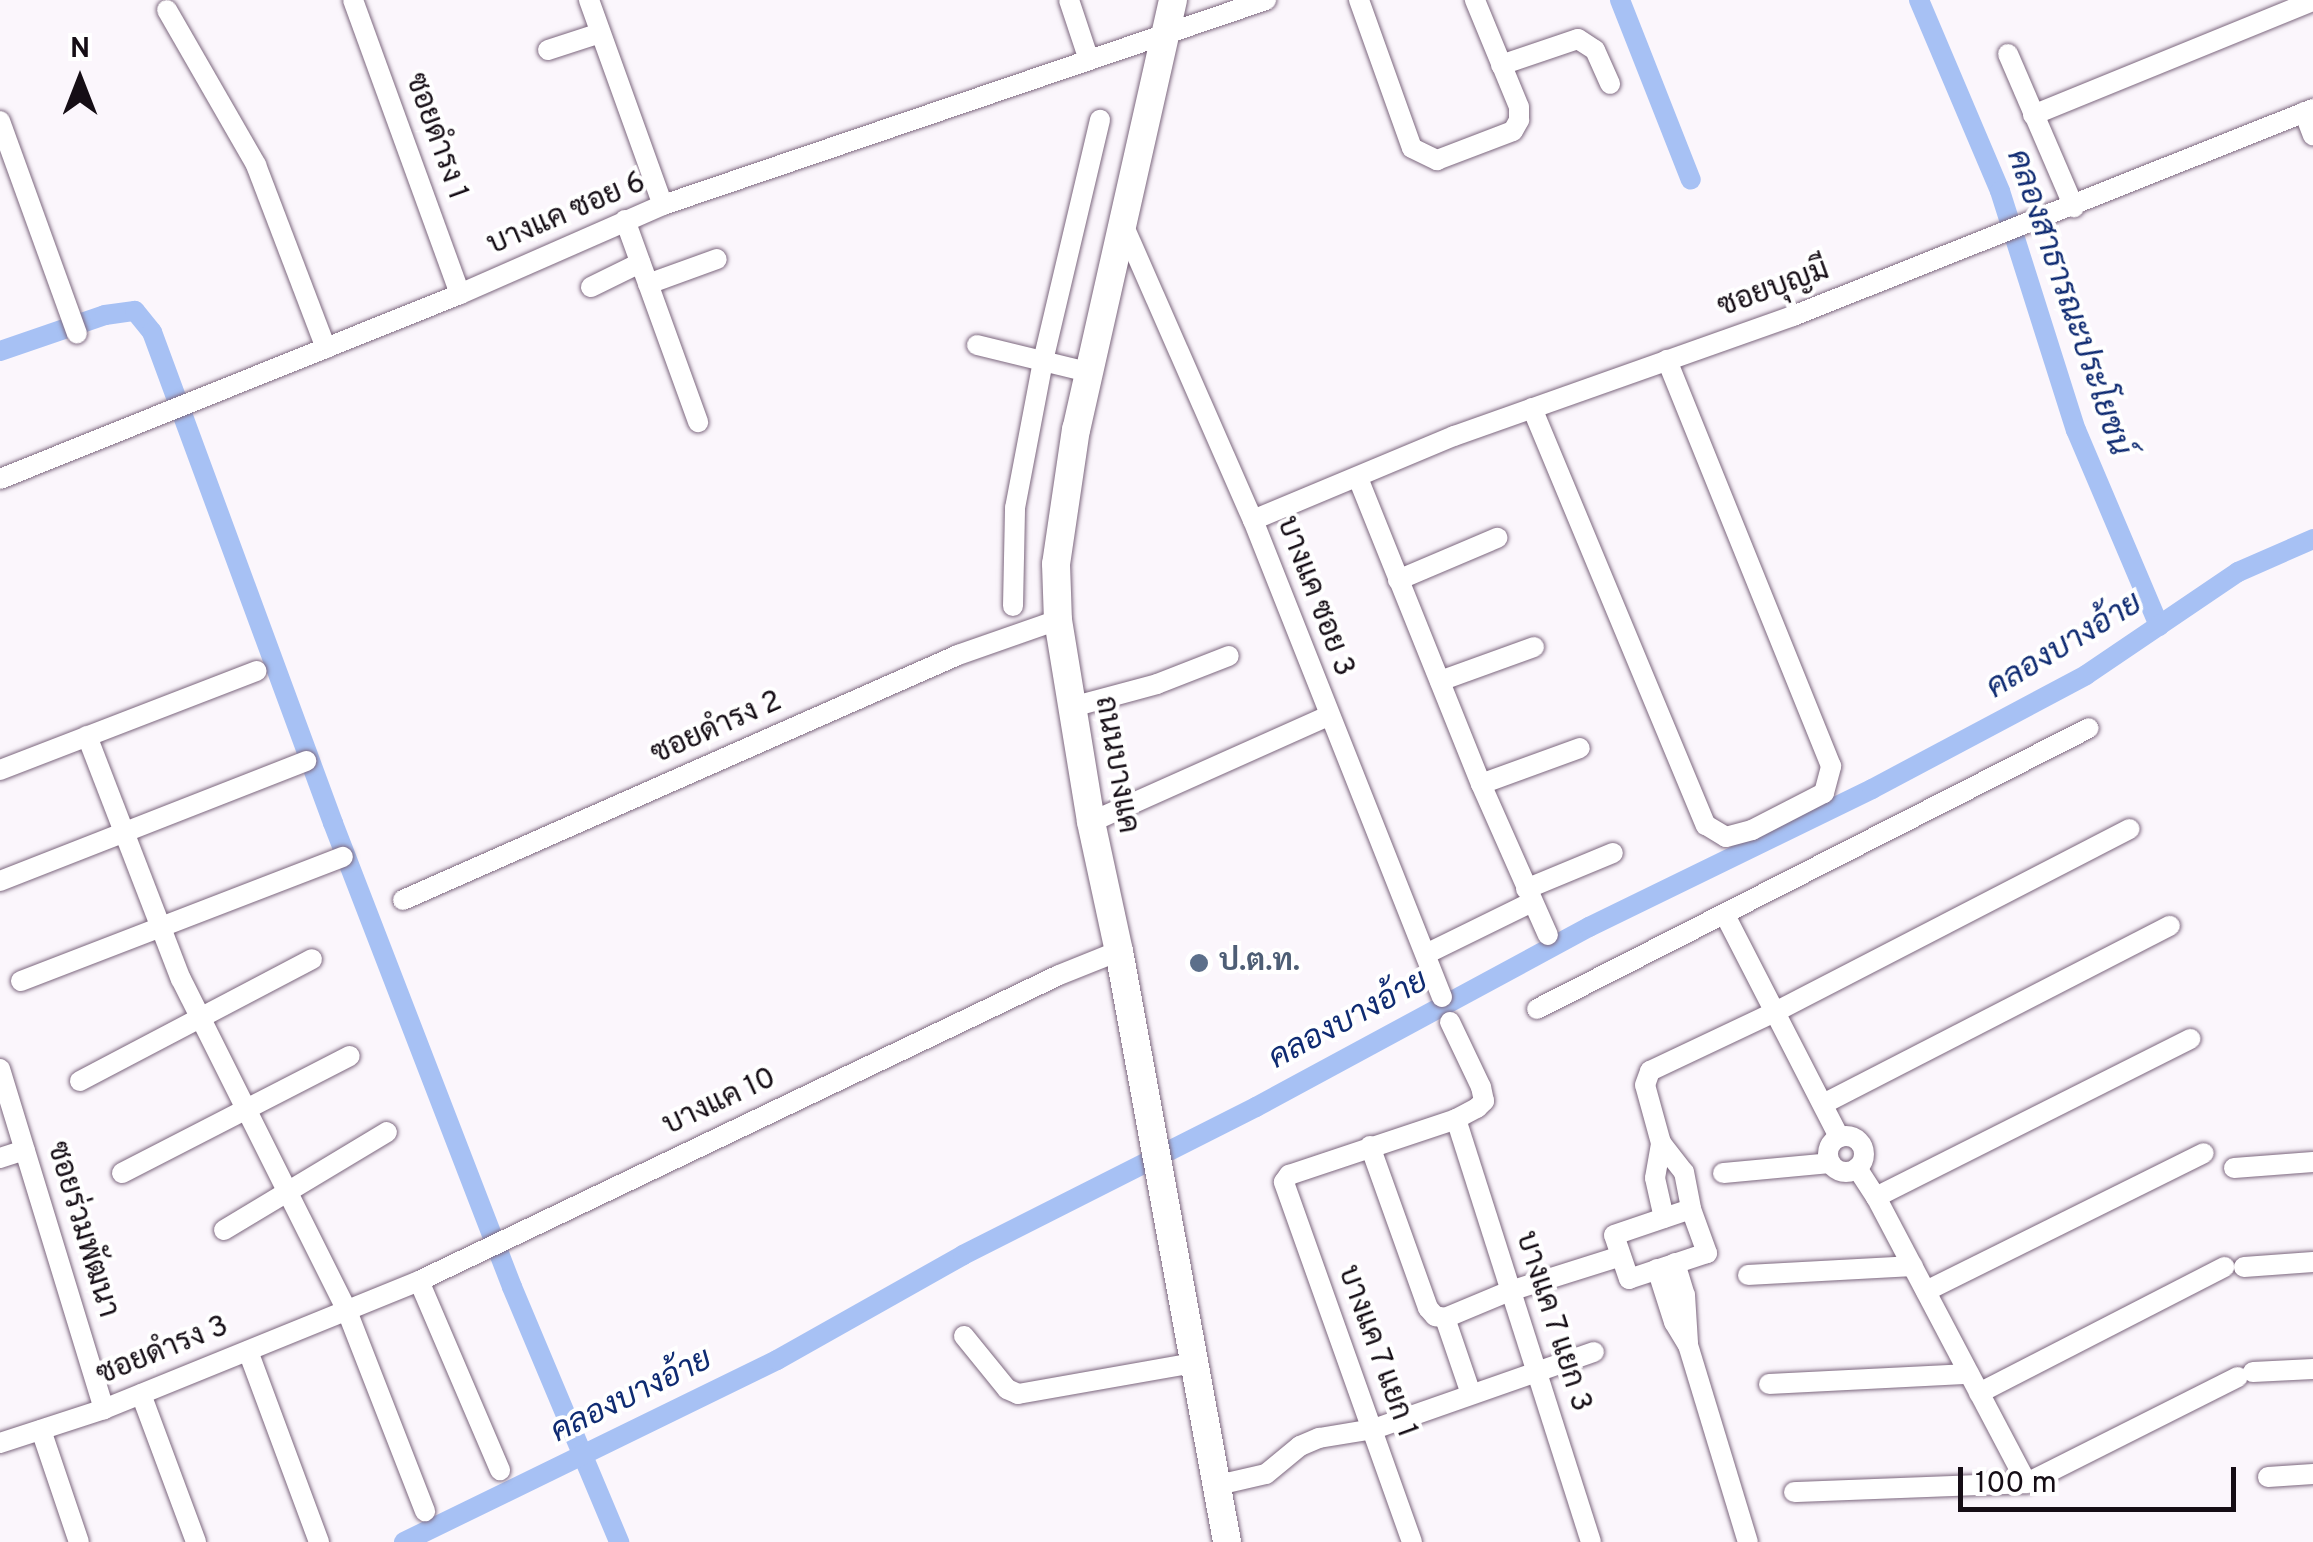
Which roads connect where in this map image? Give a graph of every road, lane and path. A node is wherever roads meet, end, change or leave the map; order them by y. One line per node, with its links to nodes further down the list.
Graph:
1 (353, 0): 30 (street, ซอยดำรง 1)
2 (589, 0): 11 (street)
3 (1069, 0): 14 (street)
4 (1173, 0): 10 (main road, ถนนบางแค)
5 (1266, 0): 10 (street, บางแค ซอย 6)
6 (1359, 0): 15 (street)
7 (1475, 0): 15 (street)
8 (2313, 0): 18 (street)
9 (167, 10): 33 (street)
10 (1168, 31): 14 (street, บางแค ซอย 6); 25 (main road, ถนนบางแค)
11 (600, 33): 12 (street); 22 (street)
12 (548, 50)
13 (2008, 54): 18 (street)
14 (1088, 60): 22 (street, บางแค ซอย 6)
15 (1501, 65): 16 (street)
16 (1610, 84)
17 (2308, 111): 21 (street); 23 (street, ซอยบุญมี)
18 (2033, 115): 23 (street)
19 (1100, 120): 35 (street)
20 (0, 121): 31 (street)
21 (2313, 135)
22 (662, 205): 24 (street, บางแค ซอย 6)
23 (2074, 207): 34 (street, ซอยบุญมี)
24 (624, 220): 27 (street); 30 (street, บางแค ซอย 6)
25 (1122, 222): 36 (main road, ถนนบางแค); 41 (street, บางแค ซอย 3)
26 (717, 260): 28 (street)
27 (640, 264): 28 (street); 29 (street)
28 (648, 284): 38 (street)
29 (591, 286)
30 (460, 294): 33 (street, บางแค ซอย 6)
31 (77, 334)
32 (977, 345): 35 (street)
33 (326, 348): 40 (street, บางแค ซอย 6)
34 (1667, 360): 37 (street, ซอยบุญมี); 37 (street)
35 (1043, 361): 36 (street); 44 (street)
36 (1088, 372): 45 (main road, ถนนบางแค)
37 (1532, 408): 39 (street, ซอยบุญมี)
38 (698, 422)
39 (1358, 478): 41 (street, ซอยบุญมี); 43 (street)
40 (0, 480)
41 (1253, 520): 51 (street, บางแค ซอย 3)
42 (1497, 538): 43 (street)
43 (1398, 580): 49 (street)
44 (1012, 606)
45 (1058, 620): 50 (main road, ถนนบางแค); 65 (street, ซอยดำรง 2)
46 (1534, 648): 49 (street)
47 (1229, 656): 50 (street)
48 (257, 671): 53 (street)
49 (1440, 681): 57 (street)
50 (1072, 708): 58 (main road, ถนนบางแค)
51 (1328, 716): 58 (street); 71 (street, บางแค ซอย 3)
52 (2089, 728): 66 (street)
53 (87, 736): 56 (street); 60 (street)
54 (1580, 748): 57 (street)
55 (306, 761): 60 (street)
56 (0, 770)
57 (1482, 784): 64 (street)
58 (1091, 822): 70 (main road, ถนนบางแค)
59 (2129, 828): 76 (street)
60 (124, 832): 63 (street); 68 (street)
61 (1613, 853): 64 (street)
62 (343, 857): 68 (street)
63 (0, 881)
64 (1529, 896): 69 (street); 71 (street)
65 (403, 900)
66 (1724, 916): 75 (street); 76 (street)
67 (2170, 926): 83 (street)
68 (161, 927): 73 (street); 77 (street)
69 (1548, 935)
70 (1119, 951): 109 (street, บางแค 10); 117 (main road, ถนนบางแค)
71 (1426, 954): 74 (street, บางแค ซอย 3)
72 (312, 959): 77 (street)
73 (21, 981)
74 (1442, 997)
75 (1538, 1010)
76 (1775, 1012): 83 (street); 88 (street)
77 (202, 1020): 82 (street); 84 (street)
78 (1450, 1022): 85 (street)
79 (2190, 1039): 100 (street)
80 (350, 1056): 84 (street)
81 (0, 1070): 90 (street, ซอยร่วมพัฒนา)
82 (80, 1081)
83 (1823, 1104): 87 (street)
84 (245, 1108): 97 (street); 99 (street)
85 (1456, 1120): 89 (street); 110 (street, บางแค 7 แยก 3)
86 (388, 1132): 99 (street)
87 (1839, 1137): 94 (street); 95 (street)
88 (1661, 1143): 101 (street); 102 (street)
89 (1370, 1146): 113 (street); 125 (street, บางแค 7 แยก 1)
90 (25, 1150): 92 (street); 124 (street, ซอยร่วมพัฒนา)
91 (2204, 1154): 111 (street)
92 (0, 1158)
93 (2313, 1162): 96 (street)
94 (1831, 1163): 95 (street); 98 (street)
95 (1856, 1168): 100 (street)
96 (2234, 1168)
97 (122, 1174)
98 (1723, 1174)
99 (288, 1193): 103 (street); 112 (street)
100 (1876, 1197): 107 (street)
101 (1692, 1208): 102 (street); 106 (street)
102 (1664, 1218): 104 (street)
103 (224, 1230)
104 (1621, 1256): 106 (street); 110 (street)
105 (2313, 1262): 120 (street)
106 (1666, 1266): 141 (street)
107 (1913, 1266): 108 (street); 111 (street)
108 (1748, 1276)
109 (419, 1281): 112 (street, บางแค 10); 128 (street)
110 (1510, 1291): 113 (street); 119 (street, บางแค 7 แยก 3)
111 (1926, 1291): 120 (street)
112 (347, 1312): 115 (street, ซอยดำรง 3); 134 (street)
113 (1445, 1318): 123 (street)
114 (964, 1336): 117 (street)
115 (248, 1350): 122 (street, ซอยดำรง 3); 137 (street)
116 (1594, 1352): 119 (street)
117 (1194, 1363): 132 (main road, ถนนบางแค)
118 (2313, 1368): 131 (street)
119 (1536, 1371): 123 (street); 140 (street, บางแค 7 แยก 3)
120 (1974, 1383): 121 (street); 131 (street)
121 (1770, 1384)
122 (141, 1394): 124 (street, ซอยดำรง 3); 136 (street)
123 (1470, 1394): 125 (street)
124 (104, 1409): 126 (street, ซอยดำรง 3)
125 (1374, 1429): 132 (street); 139 (street, บางแค 7 แยก 1)
126 (40, 1430): 127 (street, ซอยดำรง 3); 135 (street)
127 (0, 1443)
128 (500, 1470)
129 (2313, 1474): 130 (street)
130 (2268, 1477)
131 (2027, 1484): 133 (street)
132 (1218, 1485): 138 (main road, ถนนบางแค)
133 (1794, 1492)
134 (426, 1512)
135 (80, 1542)
136 (196, 1542)
137 (318, 1542)
138 (1227, 1542)
139 (1412, 1542)
140 (1590, 1542)
141 (1748, 1542)

